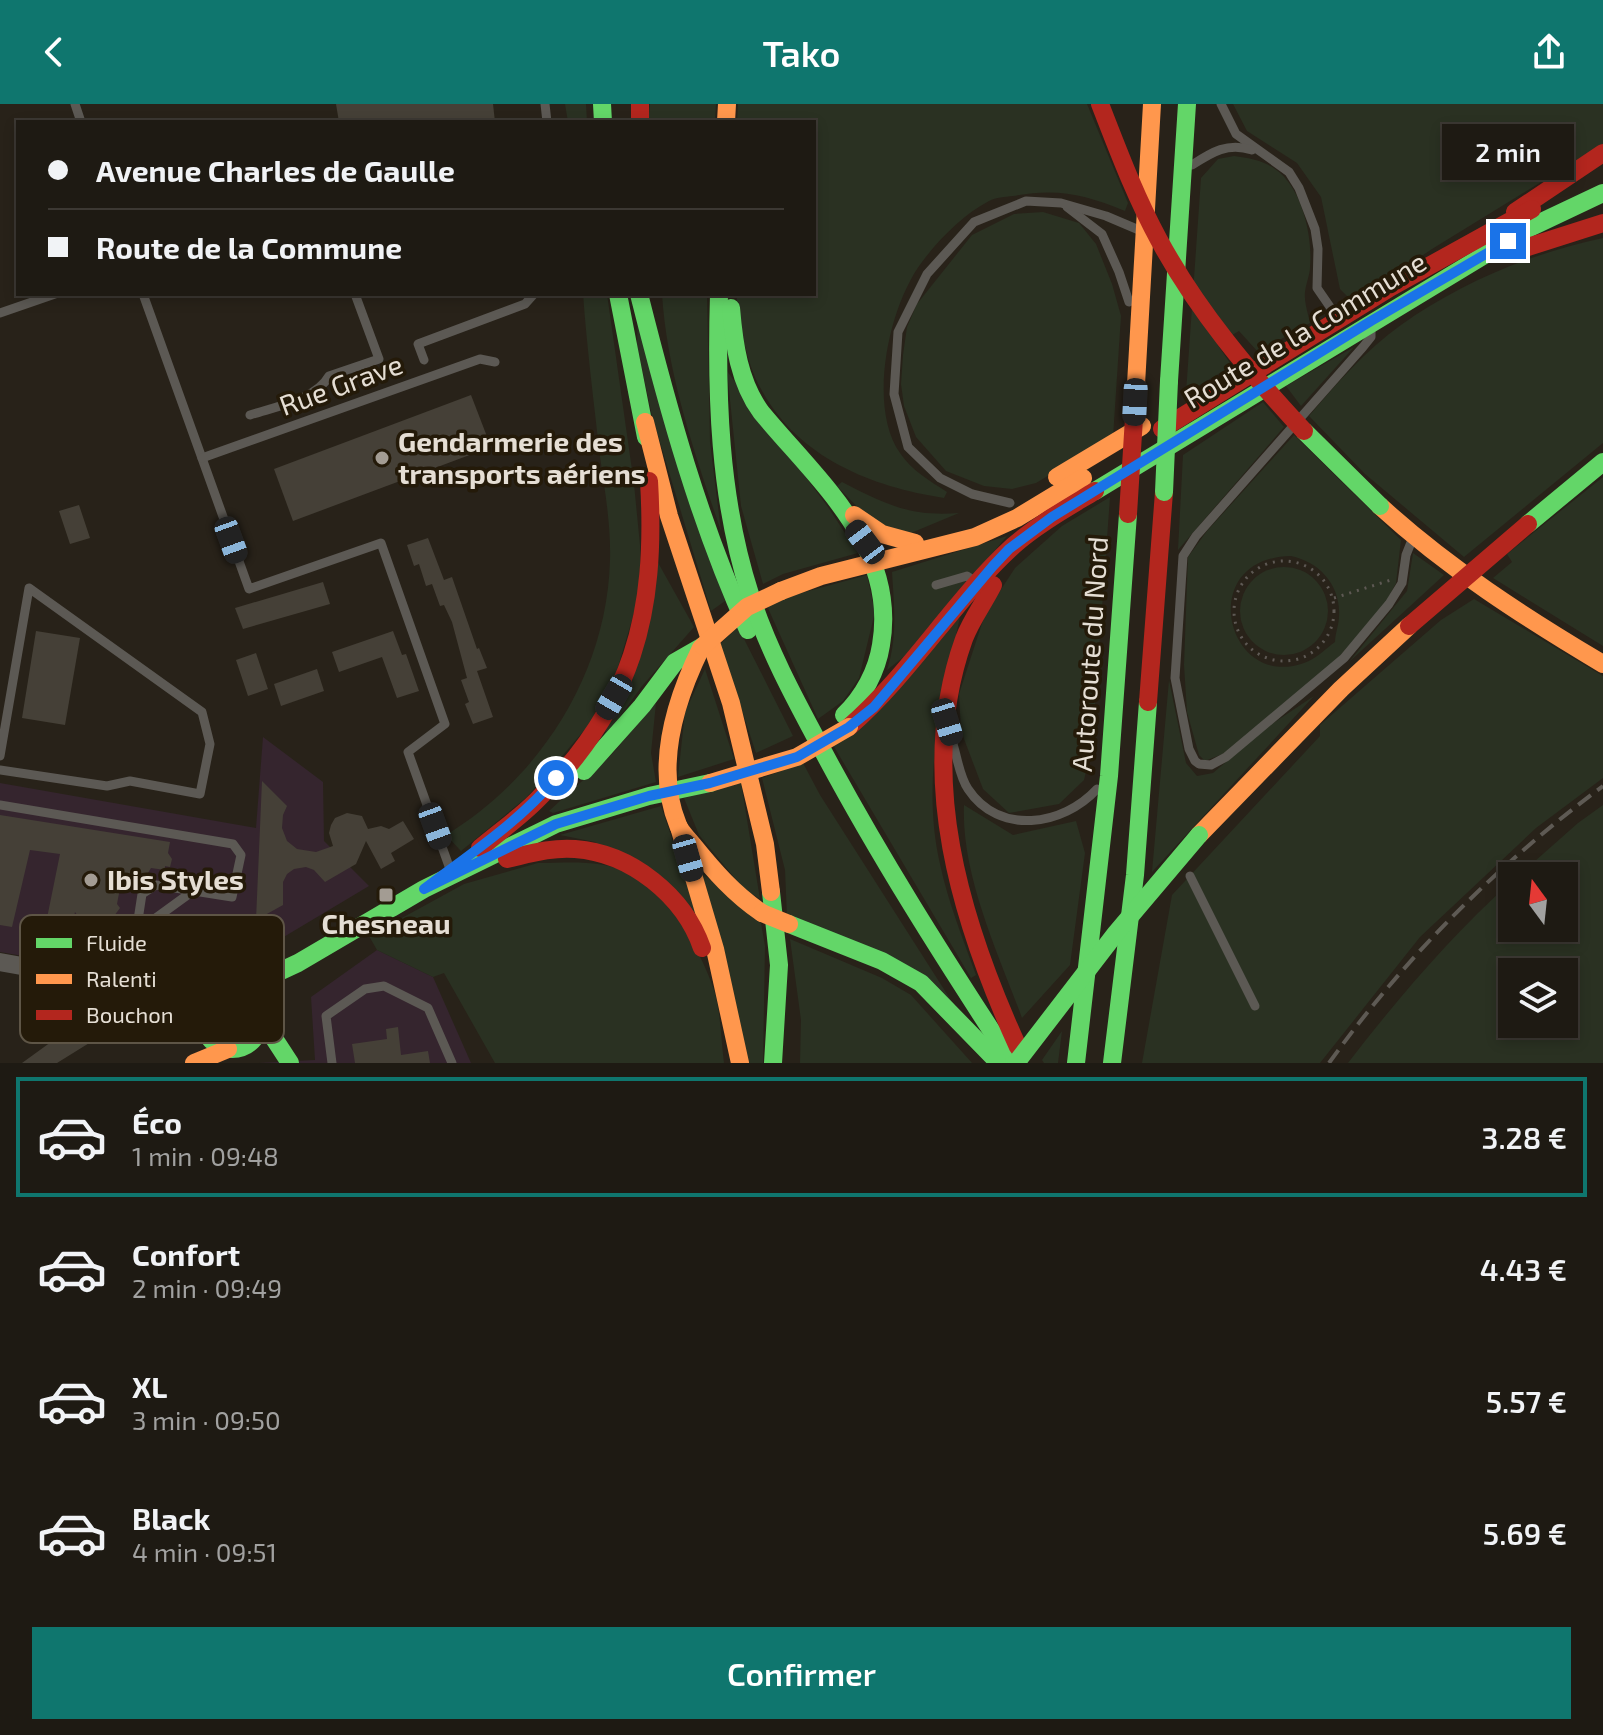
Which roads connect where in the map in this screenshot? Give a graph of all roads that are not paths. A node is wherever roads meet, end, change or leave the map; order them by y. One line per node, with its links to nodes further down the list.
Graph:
1 (1100, 104): 38 (main road, bridge)
2 (1152, 104): 13 (main road, Autoroute du Nord)
3 (1187, 104): 7 (main road)
4 (1221, 104): 5 (lane)
5 (1257, 151): 7 (lane); 26 (lane)
6 (1603, 153): 12 (main road)
7 (1183, 171): 83 (main road, bridge)
8 (1603, 175): 12 (main road)
9 (1603, 193): 14 (main road, Route de la Commune)
10 (1061, 203): 13 (lane); 27 (lane); 36 (lane)
11 (1603, 223): 14 (main road, Route de la Commune)
12 (1487, 232): 26 (main road, Route de la Commune)
13 (1146, 233): 27 (main road, Autoroute du Nord)
14 (1466, 267): 25 (main road, Route de la Commune)
15 (49, 296): 24 (lane)
16 (144, 296): 33 (lane)
17 (356, 296): 30 (lane)
18 (532, 296): 28 (lane)
19 (618, 296): 31 (main road)
20 (640, 296): 32 (main road)
21 (652, 296): 32 (main road)
22 (719, 296): 80 (main road)
23 (730, 296): 35 (main road)
24 (0, 313)
25 (1371, 321): 37 (main road, Route de la Commune); 38 (lane)
26 (1332, 322): 36 (main road); 40 (main road)
27 (1138, 348): 50 (main road, Autoroute du Nord, bridge)
28 (424, 360)
29 (495, 362): 33 (lane, Rue Grave)
30 (250, 415)
31 (645, 422): 54 (main road); 79 (main road)
32 (675, 424): 72 (main road)
33 (202, 458): 55 (lane)
34 (1603, 462): 80 (main road, bridge)
35 (821, 483): 39 (main road); 41 (main road)
36 (1010, 503): 39 (main road)
37 (1052, 517): 42 (main road, Route de la Commune); 47 (main road)
38 (1413, 538): 45 (main road)
39 (915, 543): 40 (main road)
40 (900, 557): 41 (main road)
41 (875, 562): 44 (main road, bridge); 46 (main road)
42 (978, 583): 43 (lane); 46 (main road, Route de la Commune)
43 (936, 585)
44 (703, 646): 51 (main road); 54 (main road)
45 (1603, 664)
46 (846, 721): 51 (main road, Route de la Commune, bridge)
47 (947, 722): 50 (lane); 81 (main road)
48 (0, 756): 49 (lane)
49 (0, 770)
50 (1109, 776): 82 (main road, Autoroute du Nord)
51 (671, 791): 53 (main road); 55 (main road, Route de la Commune)
52 (0, 805): 57 (lane)
53 (679, 827): 65 (main road); 72 (main road, bridge)
54 (480, 848): 55 (main road)
55 (456, 870): 61 (main road); 65 (main road)
56 (1190, 876): 66 (lane)
57 (193, 891): 58 (lane); 59 (lane)
58 (139, 915)
59 (160, 915)
60 (0, 962): 62 (street)
61 (298, 963): 63 (main road); 64 (main road)
62 (20, 966)
63 (284, 969)
64 (284, 976)
65 (724, 996): 78 (main road)
66 (1255, 1006)
67 (200, 1043): 73 (main road)
68 (214, 1043): 71 (main road)
69 (244, 1043): 71 (main road)
70 (278, 1043): 75 (main road)
71 (236, 1048): 73 (main road); 74 (main road)
72 (994, 1056)
73 (192, 1063)
74 (280, 1063)
75 (290, 1063)
76 (332, 1063): 77 (lane)
77 (452, 1063)
78 (740, 1063)
79 (773, 1063)
80 (1016, 1063)
81 (1026, 1063)
82 (1076, 1063)
83 (1112, 1063)

